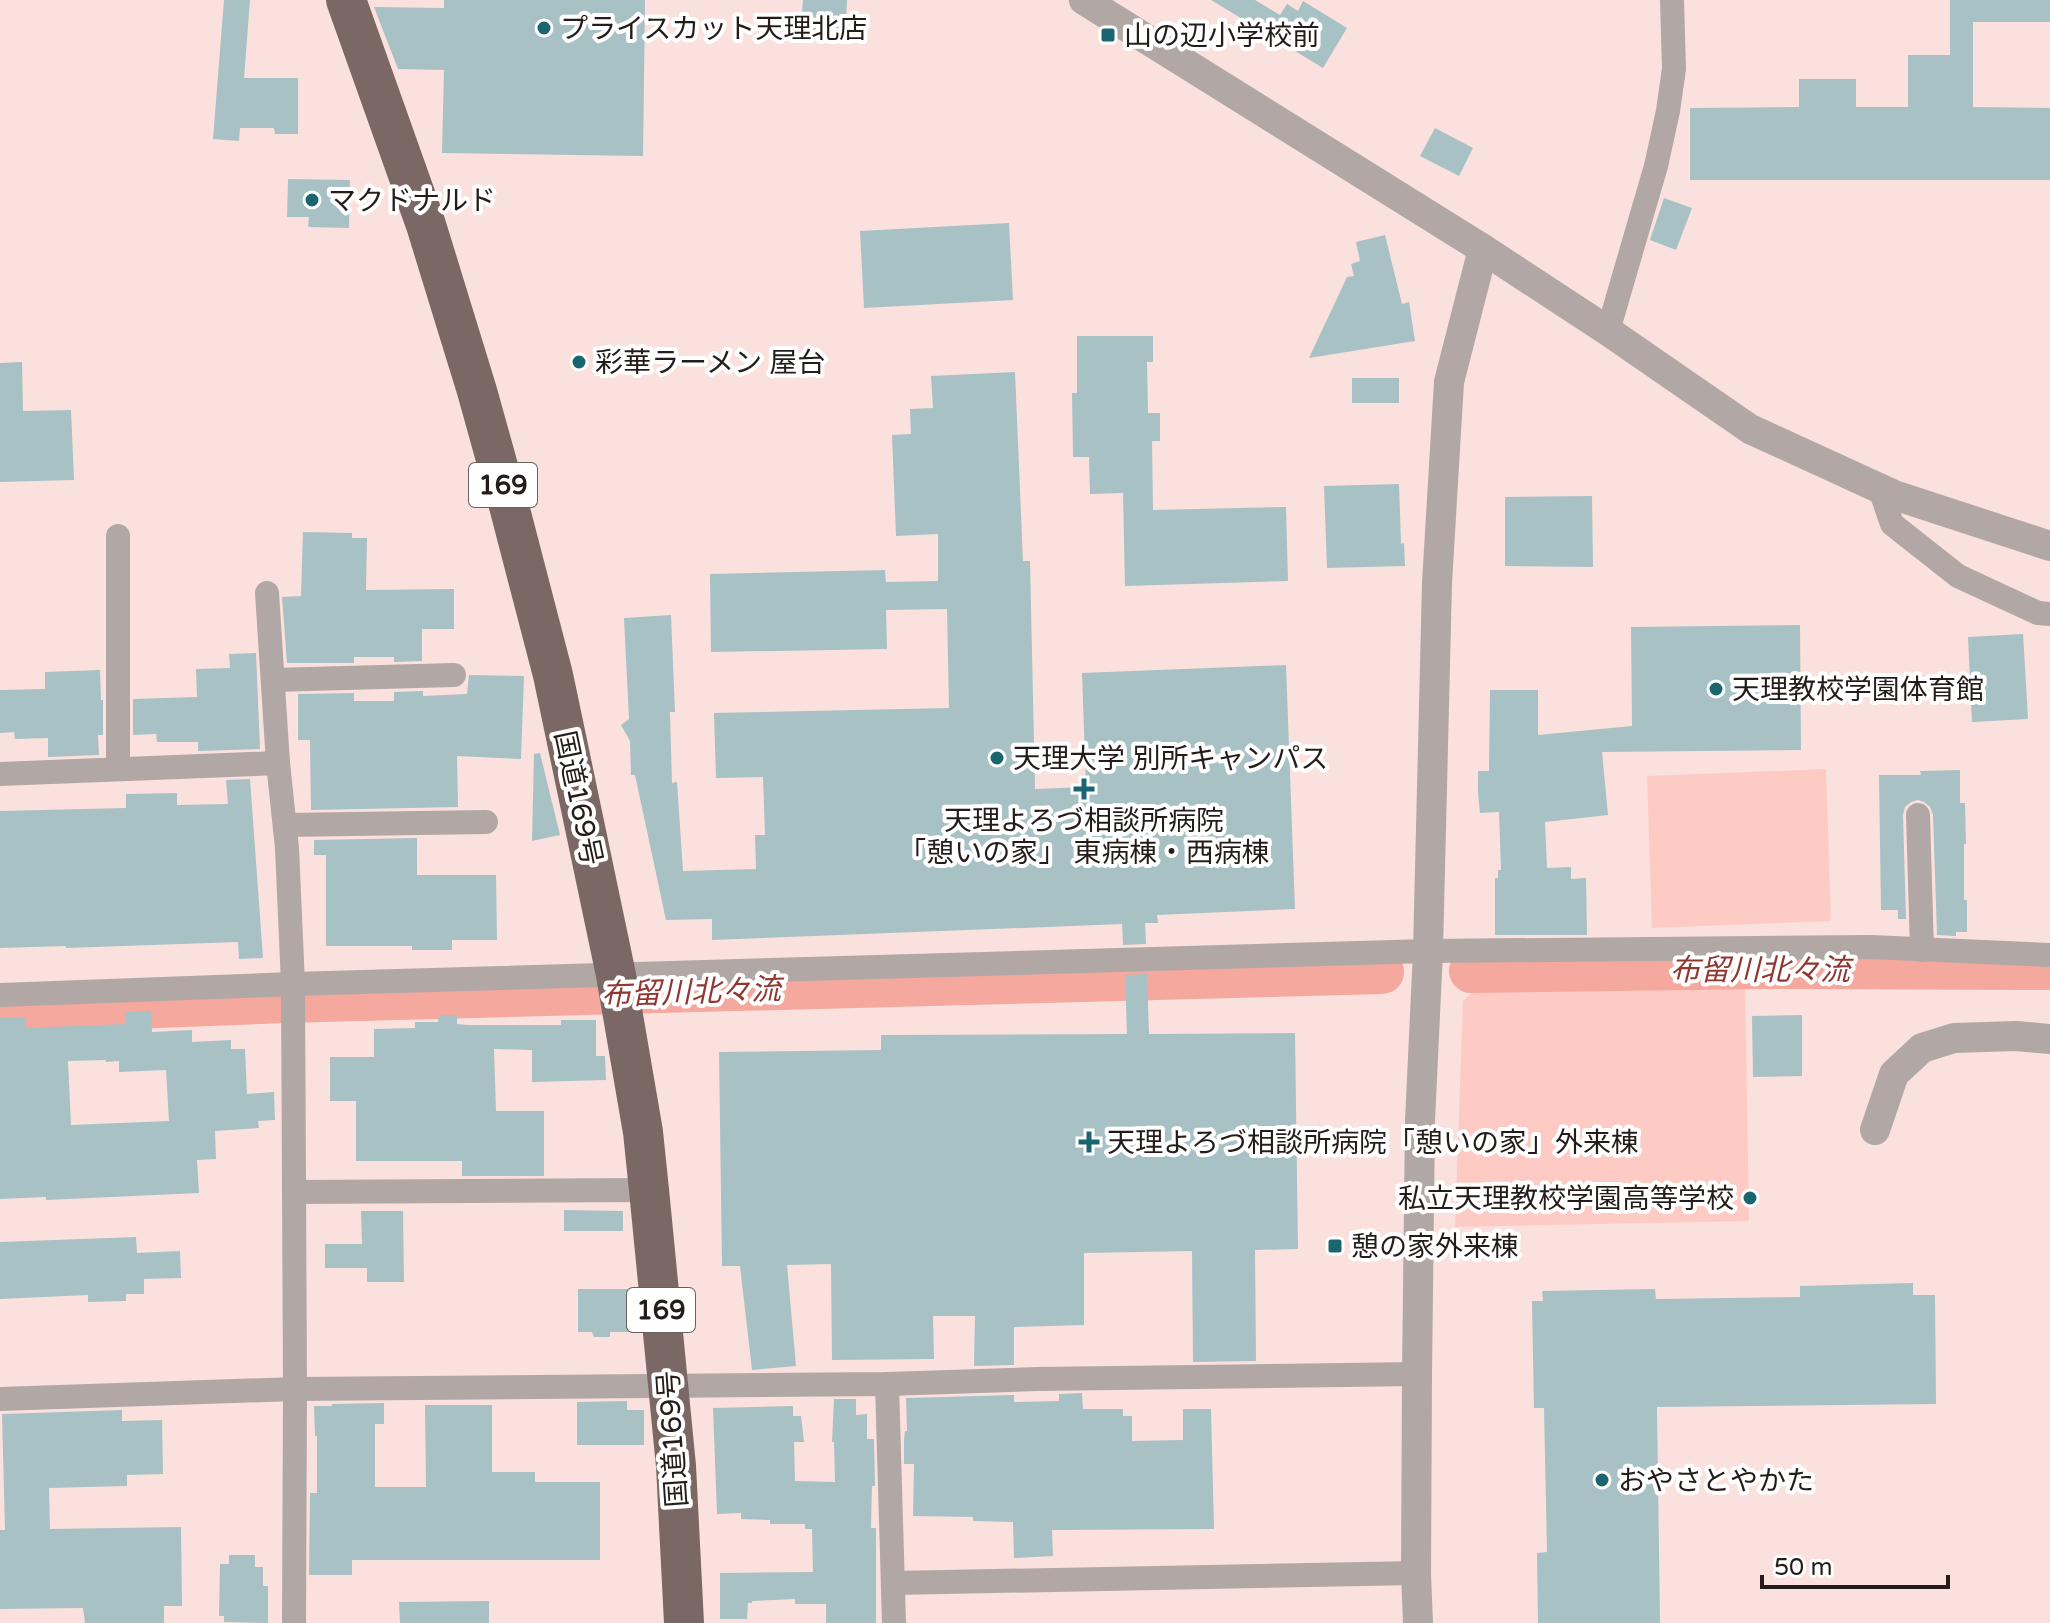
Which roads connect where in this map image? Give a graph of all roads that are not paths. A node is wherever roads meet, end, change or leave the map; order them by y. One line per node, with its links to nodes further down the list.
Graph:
1 (346, 0): 22 (highway, 国道169号 / 169)
2 (1084, 0): 4 (street)
3 (1672, 0): 5 (street)
4 (1483, 249): 5 (street); 21 (street)
5 (1608, 331): 6 (street)
6 (1880, 489): 8 (street); 10 (street)
7 (118, 536): 14 (street)
8 (2050, 546)
9 (267, 593): 12 (street)
10 (2050, 614)
11 (454, 675): 12 (street)
12 (273, 680): 13 (street)
13 (278, 763): 14 (street); 18 (street)
14 (118, 769): 15 (street)
15 (0, 774)
16 (1918, 815): 19 (street)
17 (486, 822): 18 (street)
18 (285, 825): 24 (street)
19 (1922, 950): 20 (street); 21 (street)
20 (2050, 955)
21 (1427, 970): 22 (street); 29 (street)
22 (618, 986): 24 (street); 27 (highway, 国道169号 / 169)
23 (0, 995): 24 (street)
24 (293, 996): 28 (street)
25 (2050, 1039): 26 (street)
26 (1875, 1130)
27 (649, 1190): 28 (street); 31 (highway, 国道169号 / 169)
28 (294, 1192): 32 (street)
29 (1417, 1374): 30 (street); 34 (street)
30 (887, 1384): 31 (street); 35 (street)
31 (668, 1385): 32 (street); 37 (highway, 国道169号 / 169)
32 (295, 1389): 33 (street); 36 (street)
33 (0, 1399)
34 (1416, 1573): 35 (street); 39 (street)
35 (893, 1583): 38 (street)
36 (294, 1623)
37 (684, 1623)
38 (894, 1623)
39 (1418, 1623)

